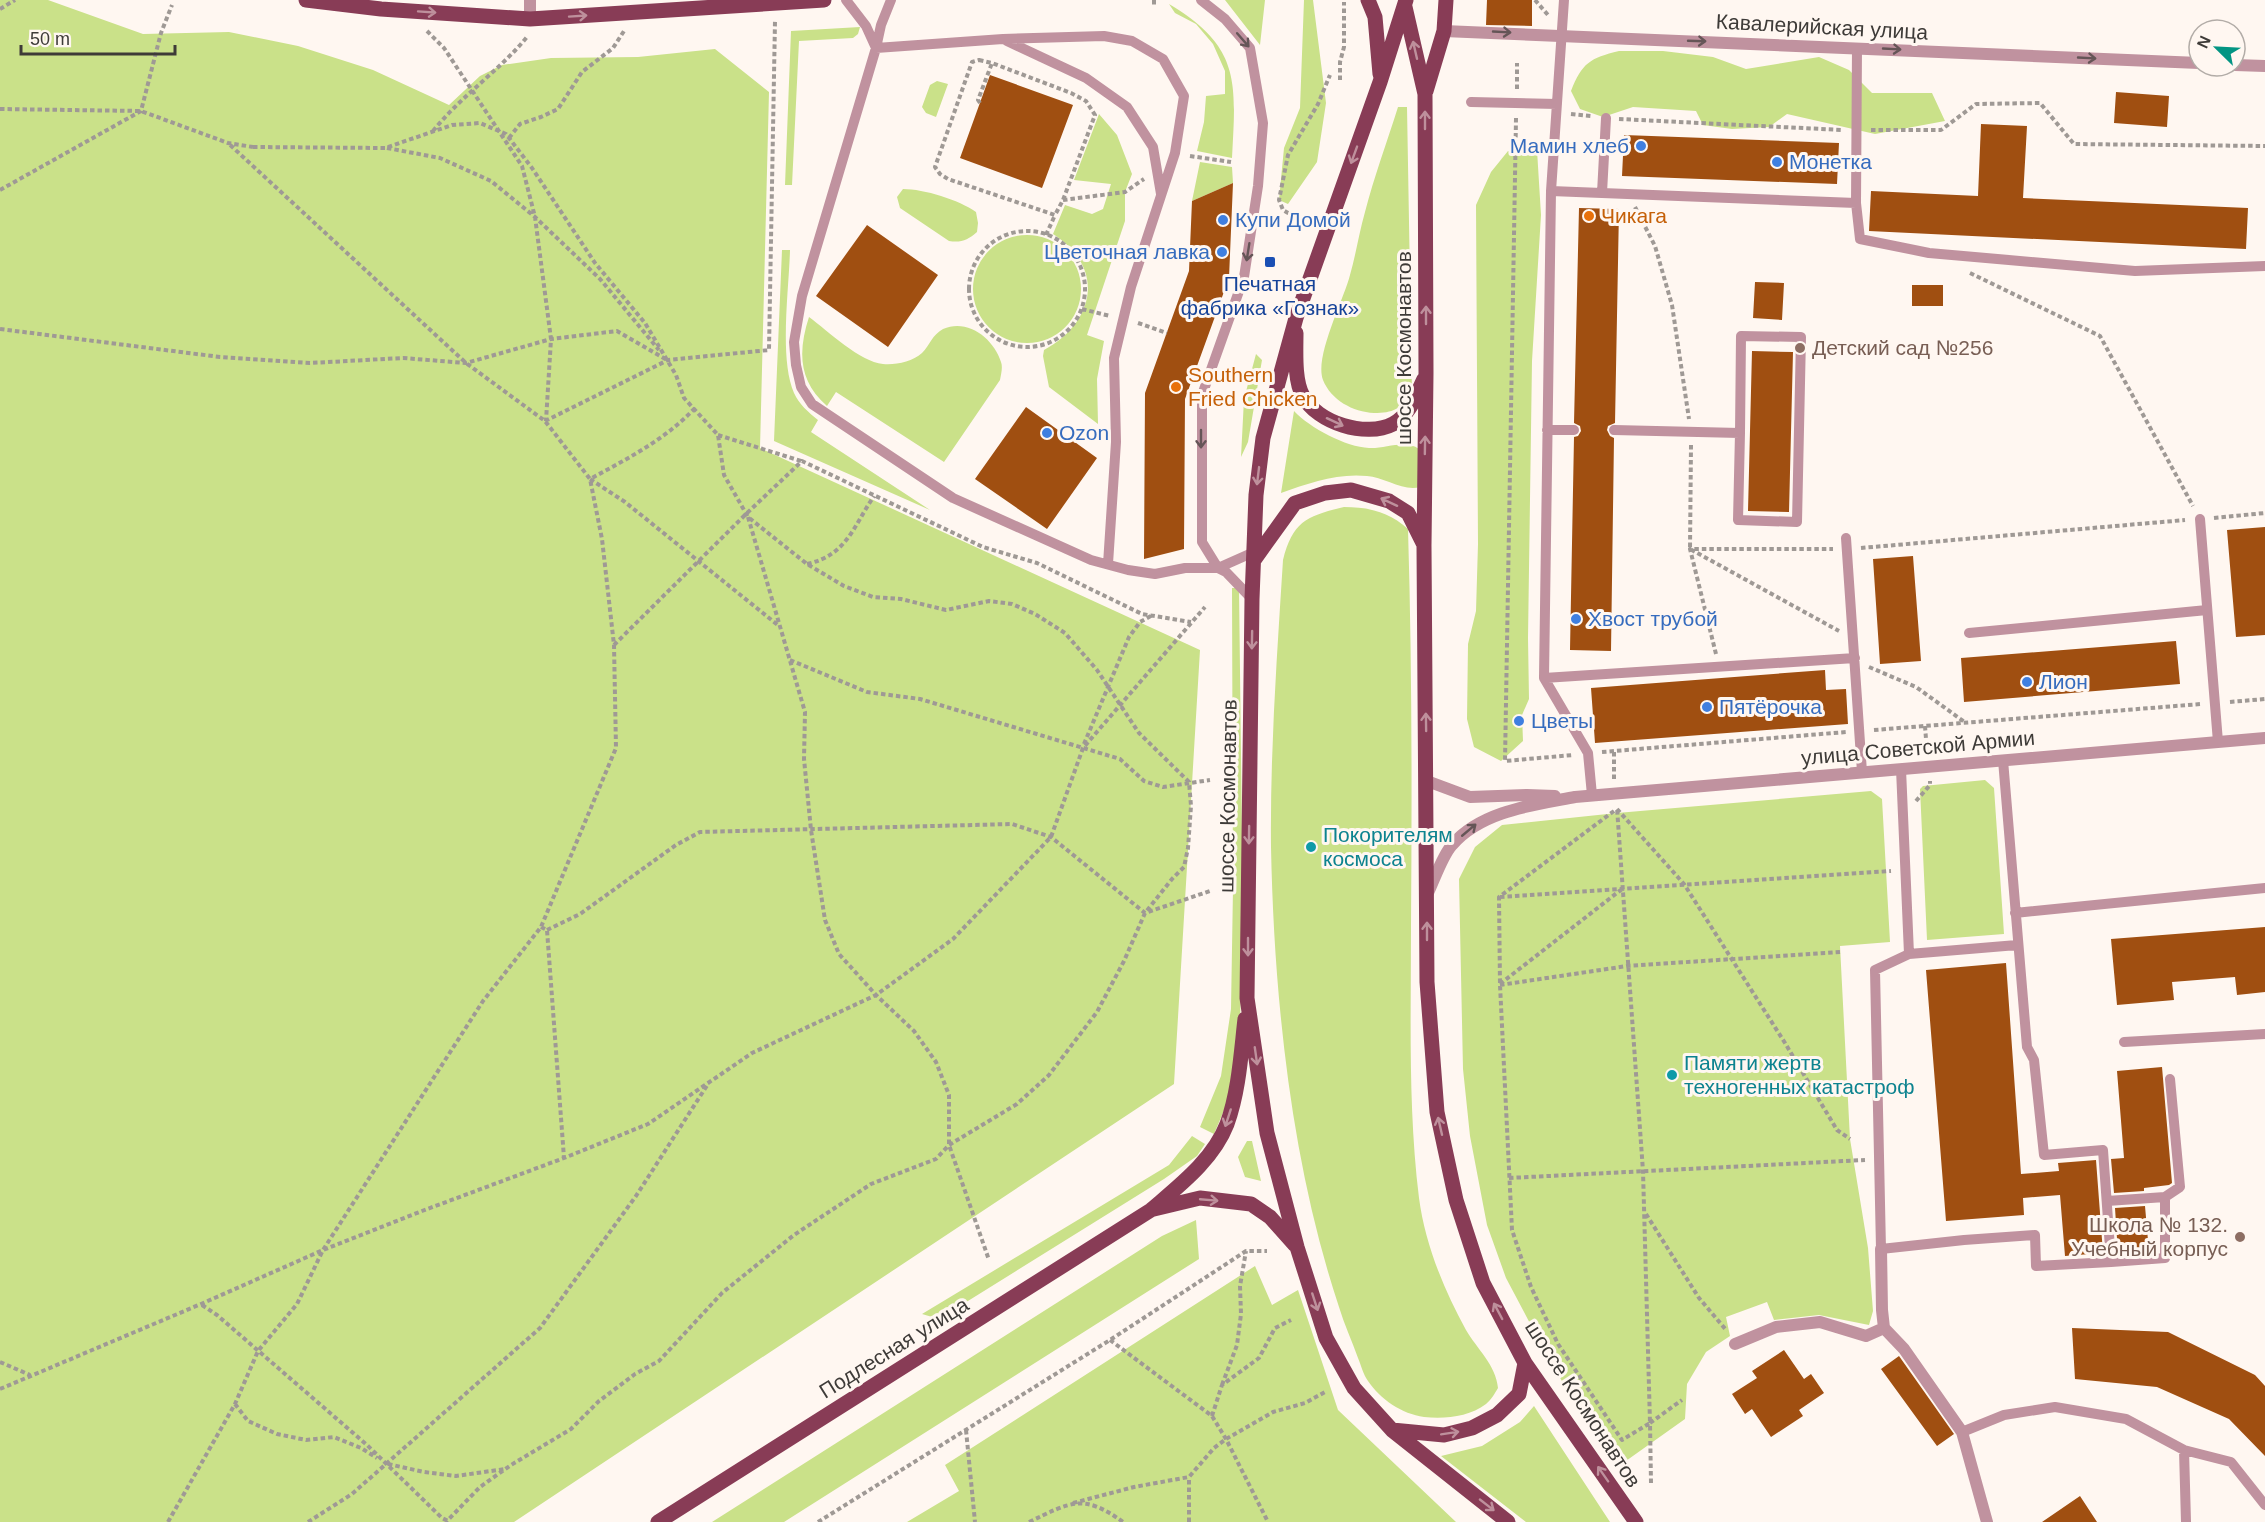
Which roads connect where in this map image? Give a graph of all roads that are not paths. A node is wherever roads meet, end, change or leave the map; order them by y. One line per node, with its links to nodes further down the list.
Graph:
1 (306, 0): 11 (main road, one-way to 11)
2 (530, 0): 11 (street)
3 (824, 0): 11 (main road, one-way to 3)
4 (846, 0): 15 (lane)
5 (891, 0): 15 (lane)
6 (1201, 0): 41 (lane, one-way to 41)
7 (1368, 0): 20 (main road)
8 (1446, 0): 12 (main road, шоссе Космонавтов)
9 (1564, 0): 13 (lane)
10 (1404, 2): 20 (main road, шоссе Космонавтов); 21 (main road, шоссе Космонавтов, one-way to 10)
11 (530, 19)
12 (1444, 31): 13 (street, Кавалерийская улица, one-way to 13); 21 (main road, шоссе Космонавтов)
13 (1562, 35): 16 (street, Кавалерийская улица, one-way to 16); 23 (lane)
14 (1003, 39): 15 (lane); 27 (lane); 27 (lane)
15 (876, 48): 40 (lane)
16 (1857, 48): 17 (street, Кавалерийская улица, one-way to 17); 28 (lane)
17 (2187, 62)
18 (2247, 65): 19 (street)
19 (2265, 66)
20 (1380, 82): 30 (main road, шоссе Космонавтов, one-way to 30)
21 (1425, 94): 31 (main road, шоссе Космонавтов, one-way to 21)
22 (1471, 102): 23 (lane)
23 (1557, 104): 25 (lane)
24 (1606, 118): 26 (lane)
25 (1551, 191): 26 (lane); 32 (lane)
26 (1602, 193): 28 (lane)
27 (1161, 195): 40 (lane)
28 (1856, 203): 29 (lane)
29 (2265, 266)
30 (1296, 318): 31 (main road, one-way to 31); 39 (main road, шоссе Космонавтов, one-way to 39)
31 (1426, 374): 38 (main road, шоссе Космонавтов, one-way to 31)
32 (1547, 430): 33 (lane); 46 (lane)
33 (1574, 430)
34 (1614, 430): 35 (lane)
35 (1740, 433): 35 (lane)
36 (2200, 519): 43 (lane)
37 (1846, 544): 45 (lane)
38 (1424, 546): 39 (main road, one-way to 39); 52 (main road, шоссе Космонавтов, one-way to 38)
39 (1254, 556): 41 (lane); 42 (main road, шоссе Космонавтов)
40 (1108, 564): 41 (lane)
41 (1218, 568): 42 (lane)
42 (1252, 599): 60 (main road, шоссе Космонавтов, one-way to 60)
43 (2207, 610): 44 (lane); 48 (lane)
44 (1969, 633)
45 (1855, 658): 46 (lane); 51 (lane)
46 (1544, 678): 53 (lane)
47 (2265, 738): 48 (street, улица Советской Армии)
48 (2218, 742): 49 (street, улица Советской Армии)
49 (2003, 760): 50 (street, улица Советской Армии); 57 (lane)
50 (1901, 769): 51 (street, улица Советской Армии); 59 (lane)
51 (1862, 772): 53 (street, улица Советской Армии)
52 (1427, 781): 54 (street, улица Советской Армии); 56 (main road, шоссе Космонавтов)
53 (1592, 795): 54 (street, улица Советской Армии)
54 (1575, 797): 56 (street, улица Советской Армии, one-way to 54)
55 (2265, 888): 57 (lane)
56 (1427, 896): 72 (main road, шоссе Космонавтов, one-way to 56)
57 (2015, 913): 58 (lane)
58 (2017, 945): 59 (lane); 65 (lane)
59 (1909, 954): 68 (lane)
60 (1247, 998): 66 (main road, one-way to 66); 67 (main road, шоссе Космонавтов, one-way to 67)
61 (2265, 1034): 62 (lane)
62 (2124, 1042)
63 (2170, 1079): 64 (lane)
64 (2165, 1197): 65 (lane); 69 (lane)
65 (2107, 1201): 69 (lane)
66 (1152, 1210): 67 (main road, one-way to 67); 77 (main road, Подлесная улица)
67 (1296, 1247): 73 (main road, шоссе Космонавтов, one-way to 73)
68 (1881, 1249): 69 (lane); 70 (street)
69 (2111, 1262)
70 (1884, 1328): 71 (street); 74 (street)
71 (1735, 1344)
72 (1525, 1363): 73 (main road, one-way to 72); 79 (main road, шоссе Космонавтов, one-way to 72)
73 (1392, 1430): 78 (main road, шоссе Космонавтов, one-way to 78)
74 (1962, 1432): 75 (lane); 80 (street)
75 (2184, 1450): 76 (lane); 81 (lane)
76 (2265, 1505)
77 (658, 1522)
78 (1508, 1522)
79 (1636, 1522)
80 (1987, 1522)
81 (2186, 1522)

